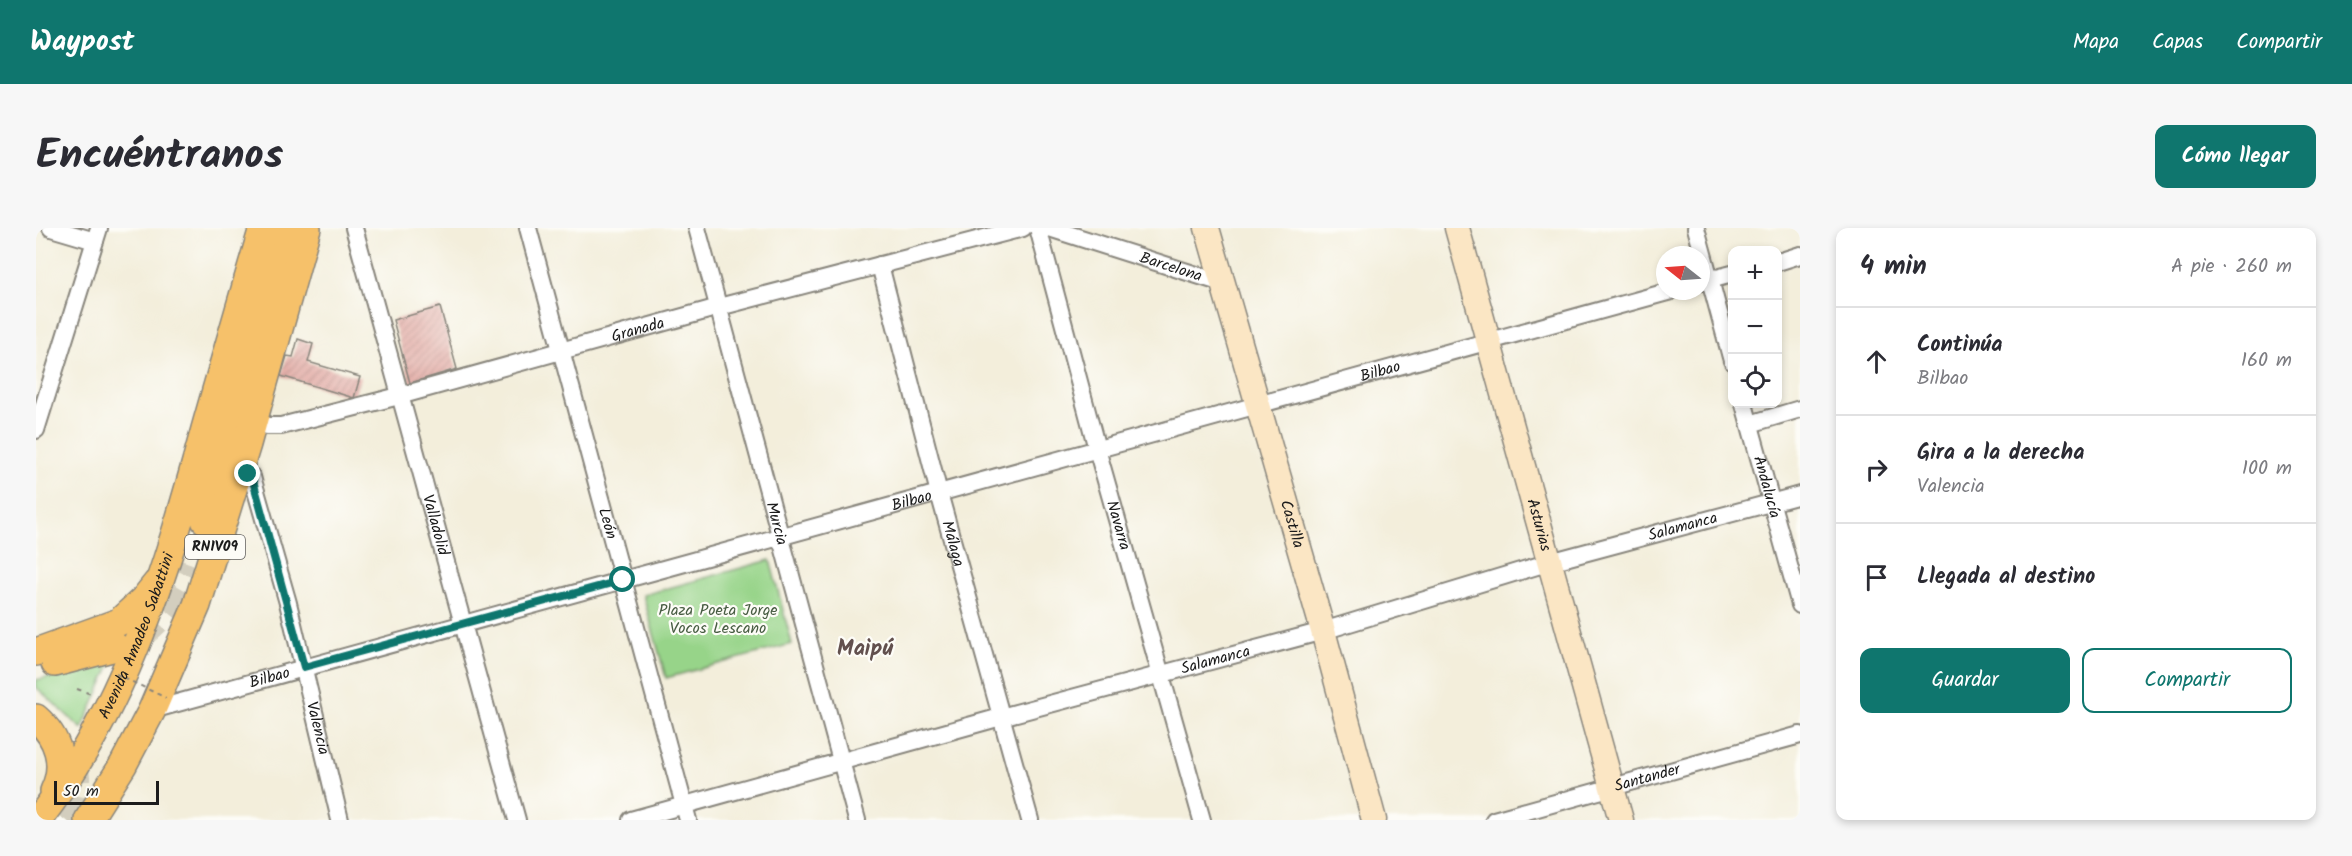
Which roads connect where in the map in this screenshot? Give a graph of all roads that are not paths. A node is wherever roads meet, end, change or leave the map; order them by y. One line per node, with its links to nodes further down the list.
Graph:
1 (51, 228): 14 (street)
2 (263, 228): 43 (main road, Avenida Amadeo Sabattini / RN1V09)
3 (286, 228): 42 (main road)
4 (307, 228): 32 (main road, RN1V09)
5 (354, 228): 28 (street, Valladolid)
6 (528, 228): 26 (street, León)
7 (697, 228): 24 (street, Murcia)
8 (1023, 228): 18 (street, Granada)
9 (1038, 228): 35 (street, Navarra)
10 (1049, 228): 21 (street, Barcelona)
11 (1207, 228): 21 (street, Castilla)
12 (1457, 228): 25 (street, Asturias)
13 (1696, 228): 15 (street)
14 (97, 234): 34 (street)
15 (1699, 246)
16 (1800, 255): 17 (street)
17 (1782, 261)
18 (880, 265): 24 (street, Granada); 37 (street, Málaga)
19 (1728, 275): 20 (street)
20 (1710, 280)
21 (1222, 283): 29 (street, Castilla)
22 (1710, 293): 27 (street)
23 (1656, 295): 25 (street, Bilbao)
24 (719, 307): 26 (street, Granada); 40 (street, Murcia)
25 (1489, 341): 29 (street, Bilbao); 41 (street, Asturias)
26 (561, 352): 28 (street, Granada); 44 (street, León)
27 (1730, 354)
28 (399, 396): 32 (street, Granada); 46 (street, Valladolid)
29 (1257, 406): 35 (street, Bilbao); 47 (street, Castilla)
30 (1745, 408): 33 (street, Andalucía)
31 (1800, 410): 33 (street)
32 (254, 420): 36 (main road, RN1V09)
33 (1750, 424): 39 (street, Andalucía)
34 (36, 429)
35 (1097, 449): 37 (street, Bilbao); 52 (street, Navarra)
36 (238, 471): 50 (street, Valencia); 54 (main road, RN1V09)
37 (939, 493): 40 (street, Bilbao); 56 (street, Málaga)
38 (1800, 495): 39 (street, Salamanca)
39 (1772, 502): 41 (street, Salamanca); 45 (street, Andalucía)
40 (780, 536): 44 (street, Bilbao); 59 (street, Murcia)
41 (1550, 562): 47 (street, Salamanca); 60 (street, Asturias)
42 (192, 564)
43 (163, 576): 49 (main road); 62 (main road, Avenida Amadeo Sabattini / RN1V09)
44 (623, 580): 46 (street, Bilbao); 61 (street, León)
45 (1800, 605)
46 (461, 625): 50 (street, Bilbao); 65 (street, Valladolid)
47 (1323, 631): 52 (street, Salamanca); 70 (street, Castilla)
48 (116, 647): 51 (main road)
49 (36, 652)
50 (304, 667): 54 (street, Bilbao); 64 (street, Valencia)
51 (36, 668)
52 (1160, 675): 56 (street, Salamanca); 69 (street, Navarra)
53 (36, 702): 58 (main road)
54 (159, 704): 63 (main road, RN1V09)
55 (36, 717): 62 (main road)
56 (1001, 717): 59 (street, Salamanca); 68 (street, Málaga)
57 (1800, 735): 60 (street, Santander)
58 (68, 740)
59 (841, 761): 61 (street, Salamanca); 67 (street, Murcia)
60 (1612, 788): 71 (street, Santander); 72 (street, Asturias)
61 (686, 813): 66 (street, Salamanca)
62 (42, 814)
63 (88, 820)
64 (340, 820)
65 (517, 820)
66 (631, 820)
67 (857, 820)
68 (1030, 820)
69 (1202, 820)
70 (1374, 820)
71 (1494, 820)
72 (1621, 820)

